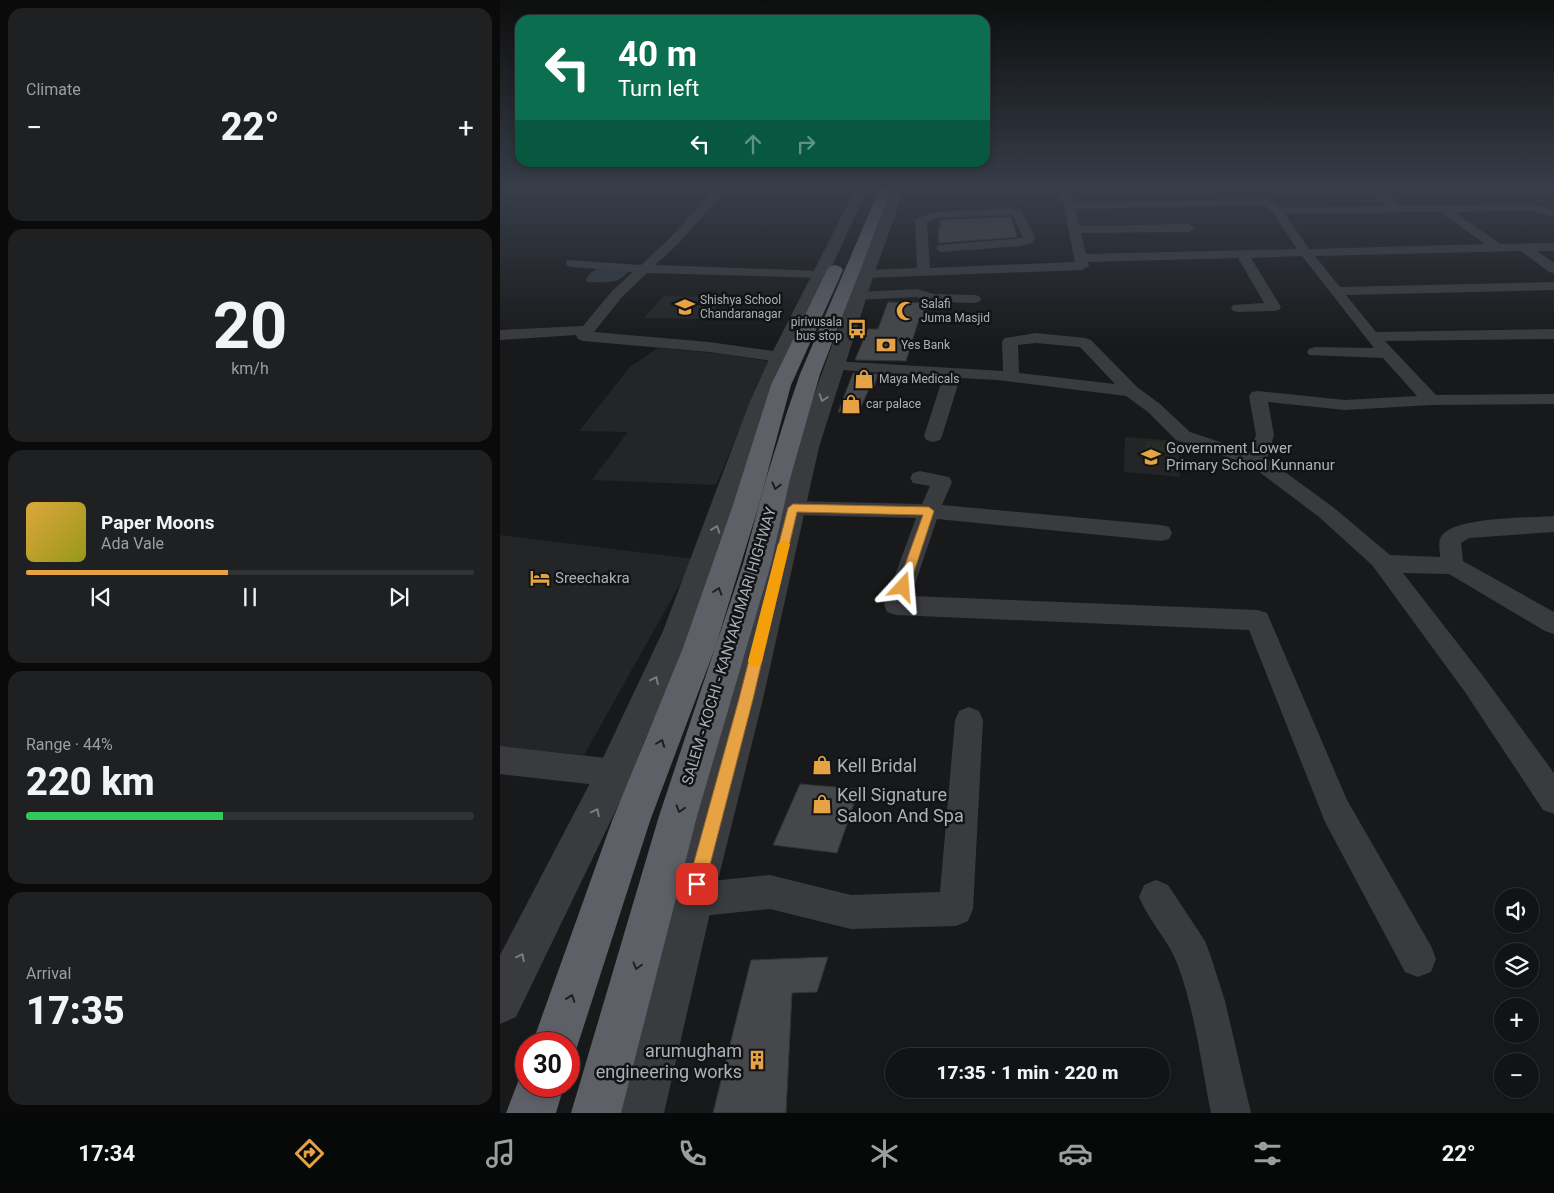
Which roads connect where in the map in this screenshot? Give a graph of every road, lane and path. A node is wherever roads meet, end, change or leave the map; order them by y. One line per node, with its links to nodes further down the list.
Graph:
1 (675, 240): 21 (street)
2 (841, 240): 24 (street)
3 (847, 240): 61 (highway, SALEM - KOCHI - KANYAKUMARI HIGHWAY, one-way to 3)
4 (853, 240): 64 (highway, SALEM - KOCHI - KANYAKUMARI HIGHWAY, one-way to 64)
5 (879, 240): 25 (street)
6 (923, 240): 23 (street)
7 (1028, 240): 14 (street)
8 (1075, 240): 19 (street)
9 (1197, 240): 18 (street)
10 (1297, 240): 16 (street)
11 (1487, 240): 15 (street)
12 (1554, 246): 13 (street)
13 (1524, 247): 15 (street); 22 (street)
14 (942, 248)
15 (1498, 248): 16 (street)
16 (1305, 252): 17 (street); 27 (street)
17 (1242, 254): 18 (street); 29 (street)
18 (1207, 255): 19 (street)
19 (1080, 258): 23 (street)
20 (572, 264): 21 (street)
21 (643, 269): 24 (street); 30 (street)
22 (1554, 269)
23 (924, 272): 25 (street)
24 (821, 275): 34 (street)
25 (862, 285): 28 (street); 37 (street)
26 (1554, 286): 27 (street)
27 (1336, 291): 33 (street)
28 (974, 299)
29 (1238, 308)
30 (587, 330): 32 (street); 34 (street)
31 (1554, 334): 33 (street)
32 (500, 335)
33 (1372, 337): 36 (street)
34 (774, 350): 55 (street, one-way to 34)
35 (1315, 352): 36 (street)
36 (1386, 352): 42 (street)
37 (834, 366): 38 (street); 46 (street, one-way to 46)
38 (953, 372): 39 (street); 43 (street)
39 (1011, 377): 40 (street); 40 (street)
40 (1131, 391): 44 (street)
41 (1554, 399): 42 (street)
42 (1430, 400): 44 (street)
43 (933, 436)
44 (1257, 462): 50 (street)
45 (920, 478): 47 (street)
46 (793, 508): 47 (street); 58 (street)
47 (929, 511): 49 (street); 59 (street)
48 (1554, 524): 51 (street)
49 (1161, 533)
50 (1384, 564): 51 (street); 56 (street)
51 (1452, 566): 52 (street)
52 (1554, 624)
53 (969, 720): 58 (street)
54 (500, 760): 55 (street)
55 (615, 773): 60 (street, one-way to 55)
56 (1554, 799)
57 (1156, 897): 66 (street)
58 (692, 900): 65 (street)
59 (1418, 960)
60 (500, 1001)
61 (559, 1032)
62 (536, 1097): 63 (highway)
63 (531, 1113)
64 (596, 1113)
65 (639, 1113)
66 (1231, 1113)

